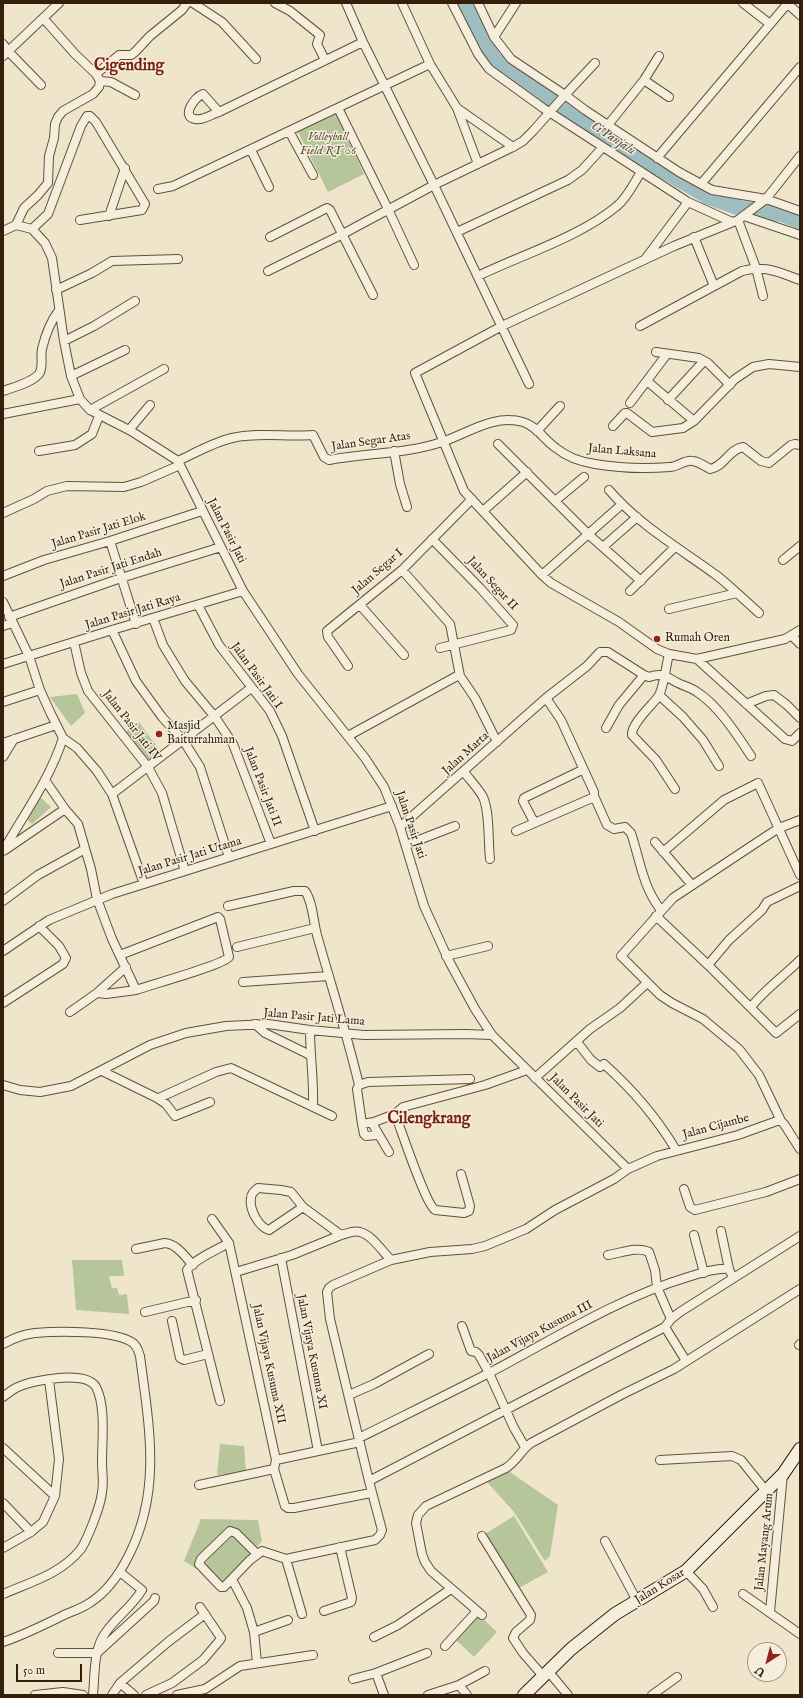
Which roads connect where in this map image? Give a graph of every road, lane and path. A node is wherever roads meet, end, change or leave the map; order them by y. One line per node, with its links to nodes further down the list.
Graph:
1 (59, 3): 13 (street)
2 (187, 3): 24 (street)
3 (193, 3): 19 (street)
4 (275, 3): 20 (street)
5 (346, 3): 16 (street)
6 (402, 3): 22 (street)
7 (452, 3): 33 (street)
8 (478, 3): 15 (street)
9 (516, 3): 15 (street)
10 (743, 3): 14 (street)
11 (788, 3): 12 (street); 14 (street)
12 (800, 15)
13 (43, 18): 17 (street); 24 (street)
14 (770, 24): 41 (street)
15 (494, 37): 29 (street)
16 (363, 42): 20 (street); 27 (street)
17 (5, 50): 26 (street)
18 (659, 56): 25 (street)
19 (256, 59)
20 (325, 60): 34 (street)
21 (595, 63): 29 (street)
22 (430, 64): 27 (street); 32 (street)
23 (800, 67): 46 (street)
24 (98, 78): 28 (street); 57 (street)
25 (644, 80): 30 (street); 35 (street)
26 (41, 85)
27 (385, 86): 31 (street); 47 (street)
28 (135, 95)
29 (563, 97): 33 (street); 35 (street)
30 (669, 97)
31 (338, 108): 36 (street); 52 (street)
32 (457, 108): 37 (street); 42 (street)
33 (552, 110): 37 (street); 38 (street)
34 (219, 112)
35 (608, 125): 41 (street)
36 (289, 130): 39 (street); 45 (street)
37 (514, 147): 42 (street)
38 (603, 147): 44 (street); 60 (street)
39 (250, 150): 48 (street); 49 (street)
40 (800, 156): 51 (street)
41 (657, 158): 46 (street)
42 (478, 164): 47 (street)
43 (125, 168): 54 (street); 54 (street); 58 (street)
44 (641, 172): 50 (street); 70 (street)
45 (313, 176)
46 (701, 184): 51 (street)
47 (434, 185): 52 (street); 60 (street)
48 (270, 187)
49 (158, 189)
50 (688, 202): 55 (street); 66 (street)
51 (763, 202): 53 (street); 55 (street)
52 (388, 209): 61 (street); 67 (street)
53 (800, 211)
54 (109, 216): 56 (street)
55 (741, 218): 62 (street); 64 (street); 68 (street)
56 (80, 220)
57 (16, 225): 58 (street); 59 (street)
58 (32, 229): 73 (street)
59 (3, 231)
60 (457, 232): 70 (street)
61 (341, 235): 63 (street); 69 (street); 74 (street)
62 (800, 235)
63 (270, 237)
64 (694, 237): 66 (street); 72 (street)
65 (178, 259): 73 (street)
66 (646, 259): 78 (street)
67 (414, 265)
68 (756, 268): 71 (street); 72 (street); 75 (street)
69 (268, 270)
70 (478, 276): 78 (street)
71 (800, 280)
72 (714, 286): 79 (street)
73 (56, 290): 77 (street)
74 (373, 295)
75 (763, 296)
76 (135, 301): 80 (street)
77 (59, 310): 80 (street); 91 (street)
78 (502, 326): 89 (street); 104 (street)
79 (640, 326)
80 (64, 341): 87 (street)
81 (125, 350): 87 (street)
82 (656, 352): 83 (street)
83 (667, 354): 84 (street); 88 (street)
84 (704, 361): 90 (street); 93 (street)
85 (800, 367): 90 (street)
86 (164, 369): 97 (street)
87 (71, 376): 92 (street)
88 (647, 381): 93 (street); 94 (street)
89 (529, 384)
90 (730, 385): 100 (street)
91 (3, 391)
92 (80, 398): 97 (street); 98 (street)
93 (668, 400): 100 (street)
94 (630, 403)
95 (150, 405): 102 (street)
96 (560, 406): 103 (street)
97 (90, 410): 99 (street)
98 (3, 414)
99 (99, 416): 102 (street); 107 (street)
100 (694, 421): 101 (street)
101 (613, 426)
102 (129, 430): 109 (street)
103 (537, 431): 104 (street, Jalan Laksana); 106 (street, Jalan Laksana)
104 (443, 442): 108 (street, Jalan Segar Atas); 113 (street)
105 (498, 444): 110 (street)
106 (800, 445)
107 (38, 451)
108 (394, 451): 109 (street, Jalan Segar Atas); 116 (street)
109 (179, 463): 117 (street, Jalan Pasir Jati); 119 (street)
110 (527, 472): 114 (street); 118 (street)
111 (584, 477): 114 (street)
112 (609, 490): 115 (street)
113 (472, 499): 118 (street); 122 (street, Jalan Segar I)
114 (555, 501): 121 (street)
115 (621, 505): 120 (street); 121 (street)
116 (408, 507)
117 (202, 511): 123 (street, Jalan Pasir Jati Elok); 125 (street, Jalan Pasir Jati)
118 (483, 511): 130 (street)
119 (3, 514)
120 (637, 517): 126 (street); 127 (street)
121 (588, 534): 126 (street); 130 (street)
122 (432, 539): 129 (street, Jalan Segar I); 150 (street, Jalan Segar II)
123 (110, 541): 131 (street, Jalan Pasir Jati Elok); 132 (street)
124 (800, 546): 128 (street)
125 (221, 547): 132 (street, Jalan Pasir Jati Endah); 134 (street, Jalan Pasir Jati)
126 (603, 547): 133 (street)
127 (675, 547): 133 (street); 136 (street)
128 (783, 560)
129 (402, 570): 139 (street, Jalan Segar I); 150 (street)
130 (542, 575): 153 (street)
131 (3, 576)
132 (121, 578): 143 (street, Jalan Pasir Jati Endah); 144 (street)
133 (641, 581): 135 (street)
134 (243, 591): 138 (street, Jalan Pasir Jati Raya); 173 (street, Jalan Pasir Jati)
135 (630, 591)
136 (737, 593): 140 (street); 141 (street)
137 (3, 602): 143 (street)
138 (198, 605): 142 (street, Jalan Pasir Jati Raya); 162 (street, Jalan Pasir Jati I)
139 (360, 605): 154 (street); 158 (street, Jalan Segar I)
140 (669, 609)
141 (759, 613)
142 (153, 618): 144 (street, Jalan Pasir Jati Raya); 168 (street, Jalan Pasir Jati II)
143 (11, 620): 145 (street, Jalan Pasir Jati Endah); 155 (street)
144 (136, 624): 146 (street, Jalan Pasir Jati Raya)
145 (3, 626)
146 (112, 630): 149 (street, Jalan Pasir Jati Raya); 176 (street)
147 (800, 630): 148 (street)
148 (792, 636): 151 (street); 156 (street)
149 (74, 642): 155 (street, Jalan Pasir Jati Raya); 182 (street, Jalan Pasir Jati IV)
150 (454, 644): 152 (street, Jalan Segar II); 161 (street)
151 (800, 644)
152 (440, 648)
153 (669, 654): 156 (street); 160 (street)
154 (404, 655)
155 (29, 656): 157 (street, Jalan Pasir Jati Raya); 163 (street)
156 (698, 659): 167 (street)
157 (3, 664)
158 (348, 666)
159 (644, 675): 160 (street); 165 (street, Jalan Marta); 171 (street)
160 (664, 675): 164 (street); 179 (street)
161 (460, 676): 173 (street); 177 (street)
162 (251, 688): 168 (street); 196 (street, Jalan Pasir Jati I)
163 (40, 690): 166 (street); 170 (street)
164 (659, 695): 181 (street); 186 (street)
165 (546, 698): 177 (street, Jalan Marta); 183 (street)
166 (3, 702)
167 (746, 704): 169 (street); 172 (street)
168 (215, 716): 176 (street); 199 (street, Jalan Pasir Jati II)
169 (800, 718)
170 (56, 725): 174 (street); 175 (street)
171 (606, 728)
172 (800, 733)
173 (348, 736): 189 (street, Jalan Pasir Jati)
174 (63, 738): 185 (street); 187 (street)
175 (14, 739): 178 (street); 180 (street)
176 (183, 740): 182 (street); 204 (street)
177 (497, 742): 184 (street, Jalan Marta)
178 (3, 743)
179 (751, 756)
180 (3, 757)
181 (719, 766)
182 (148, 767): 187 (street); 206 (street, Jalan Pasir Jati IV)
183 (582, 770): 188 (street); 192 (street)
184 (464, 772): 194 (street, Jalan Marta); 205 (street)
185 (45, 780): 190 (street); 202 (street)
186 (675, 788)
187 (112, 794): 208 (street)
188 (594, 796): 192 (street); 214 (street)
189 (392, 806): 194 (street, Jalan Pasir Jati); 196 (street, Jalan Pasir Jati Utama)
190 (65, 809): 201 (street); 202 (street)
191 (800, 820): 195 (street)
192 (534, 822): 197 (street)
193 (455, 826): 200 (street)
194 (400, 827): 200 (street, Jalan Pasir Jati)
195 (779, 828): 203 (street); 207 (street); 209 (street)
196 (315, 831): 199 (street, Jalan Pasir Jati Utama)
197 (516, 831)
198 (655, 842): 203 (street)
199 (271, 844): 204 (street, Jalan Pasir Jati Utama)
200 (406, 845): 221 (street, Jalan Pasir Jati)
201 (85, 849): 211 (street); 212 (street)
202 (3, 851)
203 (663, 852): 209 (street)
204 (229, 857): 206 (street, Jalan Pasir Jati Utama)
205 (490, 859)
206 (185, 871): 208 (street, Jalan Pasir Jati Utama)
207 (800, 875)
208 (144, 884): 211 (street, Jalan Pasir Jati Utama)
209 (692, 885): 214 (street)
210 (800, 886): 223 (street)
211 (97, 899): 215 (street, Jalan Pasir Jati Utama); 220 (street)
212 (3, 901)
213 (228, 906): 216 (street)
214 (659, 913): 223 (street); 227 (street)
215 (39, 926): 219 (street, Jalan Pasir Jati Utama); 230 (street)
216 (315, 928): 218 (street); 225 (street)
217 (488, 946): 221 (street)
218 (237, 947)
219 (3, 951)
220 (120, 955): 224 (street); 228 (street)
221 (446, 956): 237 (street, Jalan Pasir Jati)
222 (800, 960): 231 (street)
223 (708, 965): 231 (street)
224 (126, 967): 228 (street); 229 (street)
225 (329, 976): 226 (street); 236 (street)
226 (244, 982)
227 (648, 983): 238 (street); 251 (street)
228 (136, 990): 229 (street)
229 (97, 993): 232 (street)
230 (3, 1003)
231 (751, 1007): 233 (street)
232 (70, 1012)
233 (800, 1014)
234 (255, 1024): 235 (street, Jalan Pasir Jati Lama); 239 (street); 241 (street, Jalan Pasir Jati Lama)
235 (310, 1030): 236 (street, Jalan Pasir Jati Lama); 239 (street)
236 (347, 1033): 237 (street, Jalan Pasir Jati Lama); 244 (street)
237 (492, 1035): 240 (street, Jalan Pasir Jati)
238 (576, 1042): 242 (street); 256 (street)
239 (310, 1055): 248 (street)
240 (527, 1070): 242 (street, Jalan Pasir Jati); 249 (street)
241 (102, 1071): 245 (street, Jalan Pasir Jati Lama); 247 (street)
242 (535, 1078): 258 (street, Jalan Pasir Jati)
243 (470, 1079): 244 (street)
244 (360, 1084): 253 (street)
245 (3, 1085)
246 (161, 1097): 248 (street)
247 (210, 1102)
248 (313, 1106): 250 (street)
249 (395, 1114): 252 (street); 259 (street)
250 (332, 1116)
251 (781, 1121): 255 (street); 256 (street, Jalan Cijambe)
252 (372, 1123): 253 (street); 254 (street)
253 (362, 1124): 254 (street)
254 (377, 1135): 257 (street)
255 (800, 1149)
256 (676, 1150): 258 (street, Jalan Cijambe)
257 (389, 1152)
258 (628, 1169): 272 (street, Jalan Cijambe)
259 (461, 1174)
260 (800, 1178): 261 (street)
261 (684, 1189)
262 (303, 1207): 262 (street); 265 (street)
263 (212, 1219): 268 (street)
264 (721, 1231): 274 (street)
265 (340, 1235): 271 (street); 272 (street)
266 (694, 1235): 276 (street)
267 (800, 1236): 277 (street)
268 (229, 1243): 273 (street); 275 (street, Jalan Vijaya Kusuma XII)
269 (136, 1249): 273 (street)
270 (608, 1255): 278 (street)
271 (281, 1258): 275 (street); 300 (street, Jalan Vijaya Kusuma XI)
272 (391, 1260): 292 (street, Jalan Cijambe)
273 (192, 1264): 280 (street)
274 (729, 1269): 276 (street, Jalan Vijaya Kusuma III); 277 (street)
275 (236, 1272): 301 (street, Jalan Vijaya Kusuma XII)
276 (704, 1273): 278 (street, Jalan Vijaya Kusuma III)
277 (734, 1278): 282 (street)
278 (657, 1286): 282 (street); 290 (street, Jalan Vijaya Kusuma III)
279 (800, 1289): 289 (street)
280 (196, 1300): 281 (street); 287 (street)
281 (145, 1312)
282 (671, 1319): 285 (street)
283 (172, 1321): 287 (street)
284 (462, 1326): 290 (street)
285 (665, 1327): 289 (street); 295 (street)
286 (3, 1344): 319 (street)
287 (208, 1354): 294 (street)
288 (429, 1354): 292 (street)
289 (686, 1361): 297 (street)
290 (489, 1373): 295 (street); 296 (street, Jalan Vijaya Kusuma III)
291 (49, 1380): 293 (street); 309 (street); 322 (street)
292 (349, 1394): 296 (street)
293 (3, 1397)
294 (220, 1401)
295 (505, 1410): 297 (street); 305 (street)
296 (360, 1440): 300 (street, Jalan Vijaya Kusuma III); 305 (street)
297 (525, 1447): 321 (street)
298 (3, 1448): 309 (street)
299 (800, 1449): 304 (street, Jalan Kosar)
300 (318, 1451): 301 (street, Jalan Vijaya Kusuma III)
301 (276, 1460): 303 (street)
302 (660, 1460): 307 (street)
303 (274, 1469): 306 (street); 308 (street)
304 (783, 1474): 307 (street, Jalan Kosar); 329 (street, Jalan Mayang Arum)
305 (369, 1481): 308 (street)
306 (199, 1486)
307 (766, 1491): 318 (street, Jalan Kosar)
308 (372, 1493): 314 (street)
309 (55, 1496): 311 (street)
310 (3, 1503): 311 (street)
311 (31, 1532): 315 (street)
312 (482, 1536): 345 (street)
313 (605, 1541): 325 (street)
314 (340, 1547): 317 (street); 328 (street)
315 (3, 1548)
316 (257, 1554): 316 (street); 317 (street)
317 (286, 1559): 331 (street)
318 (686, 1571): 325 (street, Jalan Kosar); 327 (street)
319 (120, 1572): 336 (street); 339 (street)
320 (234, 1583): 333 (street)
321 (451, 1589): 335 (street); 337 (street)
322 (3, 1594)
323 (743, 1594): 329 (street)
324 (155, 1598): 339 (street)
325 (637, 1601): 345 (street, Jalan Kosar)
326 (200, 1607): 330 (street)
327 (713, 1607)
328 (324, 1610)
329 (770, 1612): 334 (street)
330 (205, 1614): 348 (street); 355 (street)
331 (302, 1614)
332 (288, 1620): 333 (street)
333 (254, 1632): 342 (street)
334 (800, 1634)
335 (374, 1637)
336 (3, 1642)
337 (446, 1646)
338 (58, 1653): 339 (street)
339 (97, 1653): 352 (street)
340 (428, 1653): 344 (street)
341 (313, 1655): 342 (street)
342 (258, 1663): 356 (street)
343 (485, 1671): 349 (street)
344 (376, 1673): 347 (street); 357 (street)
345 (546, 1674): 360 (street, Jalan Kosar); 361 (street)
346 (677, 1677): 362 (street)
347 (353, 1679)
348 (120, 1683): 353 (street); 354 (street)
349 (459, 1685): 358 (street); 359 (street)
350 (35, 1695): 351 (street)
351 (83, 1695)
352 (93, 1695)
353 (112, 1695)
354 (134, 1695)
355 (146, 1695)
356 (177, 1695)
357 (384, 1695)
358 (428, 1695)
359 (467, 1695)
360 (524, 1695)
361 (568, 1695)
362 (653, 1695)

